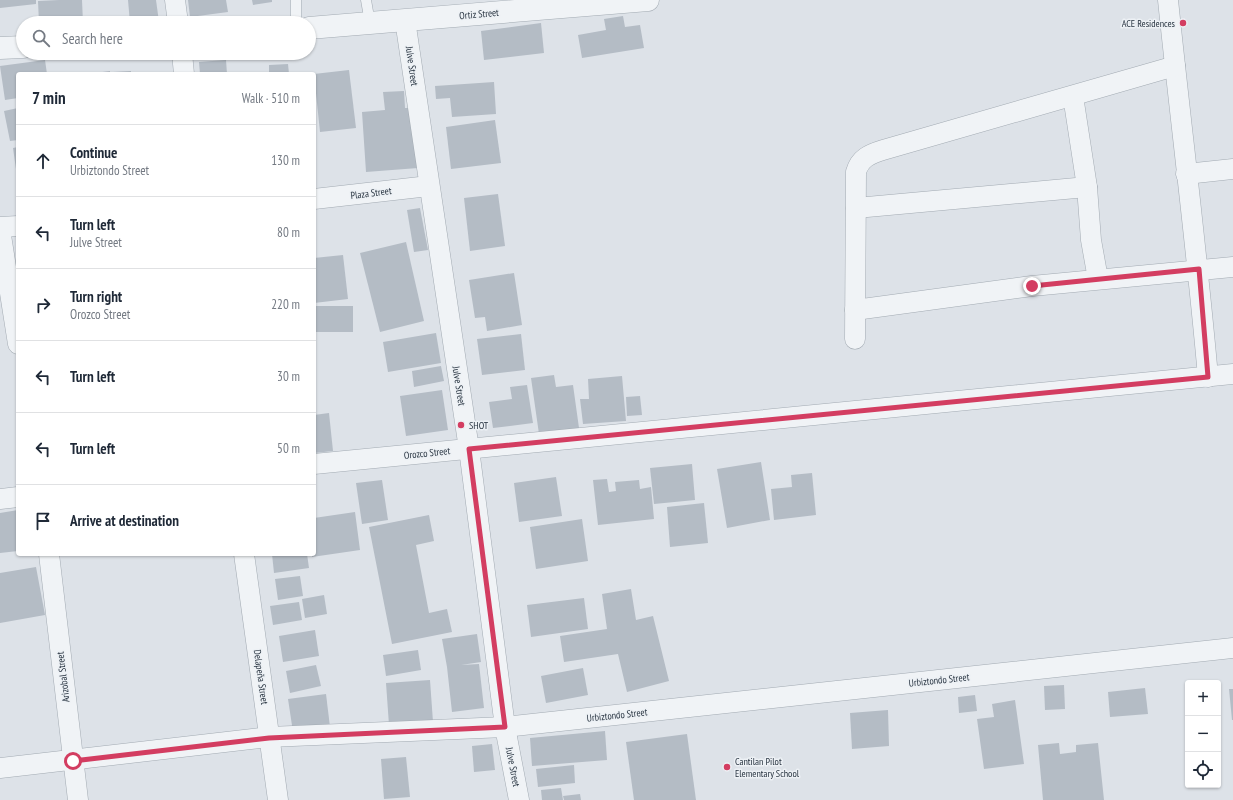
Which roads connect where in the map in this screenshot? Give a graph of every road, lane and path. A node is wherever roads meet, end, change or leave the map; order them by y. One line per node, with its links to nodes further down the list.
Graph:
1 (175, 0): 6 (street)
2 (296, 0): 7 (lane)
3 (366, 0): 9 (lane)
4 (648, 0): 8 (street, Ortiz Street)
5 (1168, 0): 14 (street)
6 (177, 16)
7 (296, 16)
8 (406, 20): 9 (street, Ortiz Street); 19 (street, Julve Street)
9 (370, 23): 10 (street, Ortiz Street)
10 (316, 27)
11 (16, 47): 12 (street)
12 (0, 48)
13 (183, 60): 15 (street)
14 (1175, 66): 16 (street); 18 (street)
15 (184, 72)
16 (1073, 96): 20 (street); 22 (street)
17 (1233, 169): 18 (street)
18 (1186, 174): 26 (street)
19 (429, 186): 21 (street, Plaza Street); 33 (street, Julve Street)
20 (1086, 187): 22 (street); 27 (street)
21 (316, 200)
22 (856, 208): 28 (street)
23 (16, 226): 24 (street)
24 (0, 228): 29 (street)
25 (1233, 267): 26 (street)
26 (1199, 269): 27 (street); 32 (street)
27 (1098, 279): 28 (street)
28 (855, 310): 30 (street)
29 (16, 331)
30 (854, 339)
31 (1233, 374): 32 (street, Orozco Street)
32 (1208, 377): 33 (street, Orozco Street)
33 (469, 449): 34 (street, Orozco Street); 40 (street, Julve Street)
34 (316, 464)
35 (16, 497): 36 (street)
36 (0, 499)
37 (49, 556): 42 (street, Arizobal Street)
38 (244, 556): 41 (street, Delapeña Street)
39 (1233, 648): 40 (street, Urbiztondo Street)
40 (505, 727): 41 (street, Urbiztondo Street); 46 (street, Julve Street)
41 (269, 738): 42 (street, Urbiztondo Street); 45 (street, Delapeña Street)
42 (73, 761): 43 (street, Urbiztondo Street); 44 (street, Arizobal Street)
43 (0, 768)
44 (78, 800)
45 (278, 800)
46 (519, 800)

